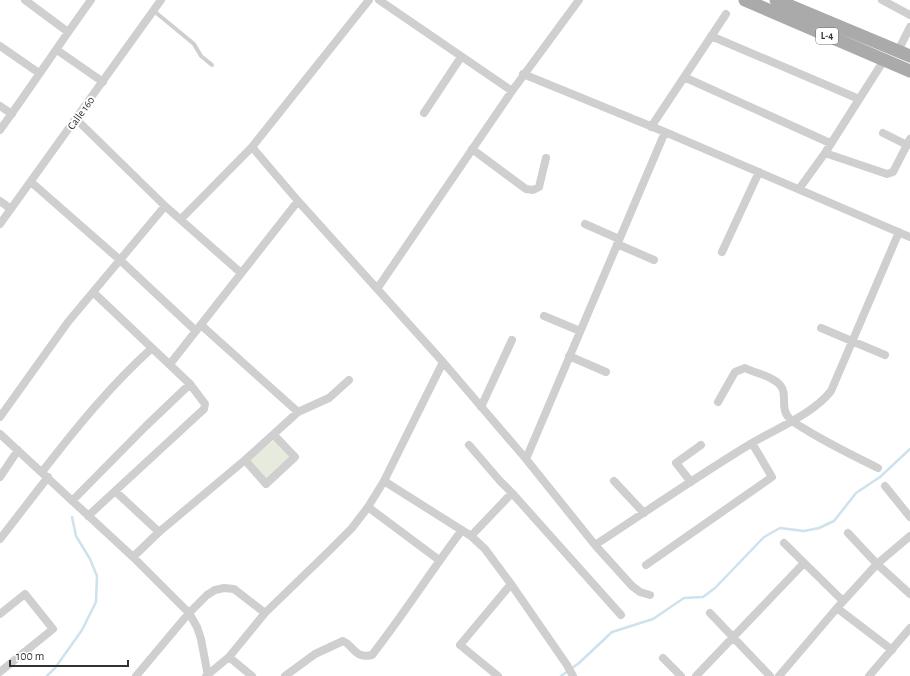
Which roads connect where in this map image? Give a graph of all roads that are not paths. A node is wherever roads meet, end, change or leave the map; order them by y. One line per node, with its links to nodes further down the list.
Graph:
1 (26, 0): 14 (street)
2 (91, 0): 14 (street)
3 (161, 0): 10 (street, Calle 160)
4 (369, 0): 39 (street)
5 (379, 0): 20 (street)
6 (579, 0): 25 (street)
7 (746, 0): 21 (main road, L-4)
8 (776, 0): 18 (main road, L-4)
9 (882, 0): 12 (street)
10 (154, 11): 22 (lane); 27 (street, Calle 160)
11 (726, 14): 15 (street)
12 (910, 15)
13 (910, 27): 18 (street)
14 (68, 32): 17 (street)
15 (711, 36): 26 (street); 29 (street)
16 (0, 46): 24 (street)
17 (57, 50): 24 (street); 27 (street)
18 (898, 51): 19 (main road, L-4)
19 (910, 56)
20 (461, 57): 28 (street); 31 (street)
21 (884, 60): 23 (main road, L-4); 29 (street)
22 (212, 65)
23 (910, 72)
24 (39, 73): 32 (street)
25 (523, 74): 28 (street); 34 (street)
26 (684, 77): 34 (street); 38 (street)
27 (104, 82): 33 (street, Calle 160)
28 (512, 91): 41 (street)
29 (859, 99): 38 (street)
30 (0, 106): 32 (street)
31 (424, 113)
32 (12, 114): 35 (street)
33 (76, 119): 45 (street, Calle 160); 49 (street)
34 (651, 127): 36 (street)
35 (0, 130)
36 (664, 132): 44 (street); 56 (street)
37 (883, 133): 40 (street)
38 (830, 143): 42 (street)
39 (252, 147): 48 (street); 51 (street)
40 (908, 147): 42 (street)
41 (472, 150): 43 (street); 61 (street)
42 (825, 153): 46 (street)
43 (546, 158)
44 (759, 172): 46 (street); 57 (street)
45 (31, 182): 50 (street, Calle 160); 58 (street)
46 (799, 189): 54 (street)
47 (0, 201): 50 (street)
48 (298, 201): 60 (street); 61 (street)
49 (166, 206): 51 (street); 58 (street)
50 (11, 209): 52 (street, Calle 160)
51 (181, 219): 60 (street)
52 (0, 224)
53 (585, 224): 56 (street)
54 (899, 232): 55 (street); 68 (street)
55 (910, 237)
56 (618, 241): 59 (street); 66 (street)
57 (722, 252)
58 (120, 260): 62 (street); 64 (street)
59 (654, 260)
60 (241, 273): 64 (street)
61 (377, 289): 72 (street)
62 (93, 292): 69 (street); 80 (street)
63 (544, 316): 66 (street)
64 (198, 328): 73 (street); 79 (street)
65 (821, 328): 68 (street)
66 (580, 331): 71 (street)
67 (512, 340): 78 (street)
68 (852, 341): 70 (street); 81 (street)
69 (152, 348): 73 (street); 91 (street)
70 (885, 355)
71 (569, 356): 74 (street); 88 (street)
72 (443, 362): 78 (street); 93 (street)
73 (170, 364): 76 (street)
74 (606, 372)
75 (349, 380): 79 (street)
76 (190, 384): 97 (street); 99 (street)
77 (718, 402): 81 (street)
78 (481, 407): 88 (street)
79 (298, 412): 83 (street)
80 (0, 417)
81 (791, 420): 84 (street); 90 (street)
82 (0, 434): 87 (street)
83 (274, 435): 89 (street); 89 (street)
84 (752, 443): 95 (street); 116 (street)
85 (469, 445): 98 (street)
86 (701, 445): 95 (street)
87 (18, 450): 91 (street); 92 (street)
88 (526, 459): 111 (street)
89 (245, 460): 105 (street)
90 (878, 468)
91 (45, 474): 99 (street); 109 (street)
92 (0, 477)
93 (384, 481): 100 (street); 104 (street)
94 (614, 481): 101 (street)
95 (691, 482): 101 (street)
96 (885, 486): 103 (street)
97 (115, 491): 102 (street); 105 (street)
98 (512, 493): 107 (street); 126 (street)
99 (72, 501): 102 (street)
100 (368, 507): 113 (street); 123 (street)
101 (644, 513): 111 (street)
102 (88, 516): 112 (street)
103 (910, 517)
104 (462, 530): 107 (street); 113 (street)
105 (159, 532): 112 (street)
106 (848, 533): 115 (street)
107 (471, 536): 117 (street)
108 (910, 536): 115 (street)
109 (0, 539)
110 (784, 543): 114 (street)
111 (595, 545): 119 (street)
112 (133, 557): 122 (street)
113 (439, 560): 136 (street)
114 (804, 562): 120 (street); 128 (street)
115 (877, 564): 118 (street); 120 (street)
116 (646, 565)
117 (511, 584): 137 (street); 138 (street)
118 (910, 594)
119 (650, 595)
120 (843, 601): 121 (street)
121 (837, 608): 129 (street); 142 (street)
122 (188, 613): 123 (street); 133 (street); 134 (street)
123 (265, 613): 130 (street)
124 (710, 613): 128 (street)
125 (0, 614): 132 (street)
126 (621, 615)
127 (910, 628): 129 (street)
128 (733, 637): 140 (street); 141 (street)
129 (892, 650): 143 (street)
130 (229, 657): 134 (street); 135 (street)
131 (663, 658): 139 (street)
132 (0, 672)
133 (140, 674)
134 (207, 676)
135 (252, 676)
136 (285, 676)
137 (498, 676)
138 (573, 676)
139 (681, 676)
140 (696, 676)
141 (770, 676)
142 (779, 676)
143 (869, 676)

